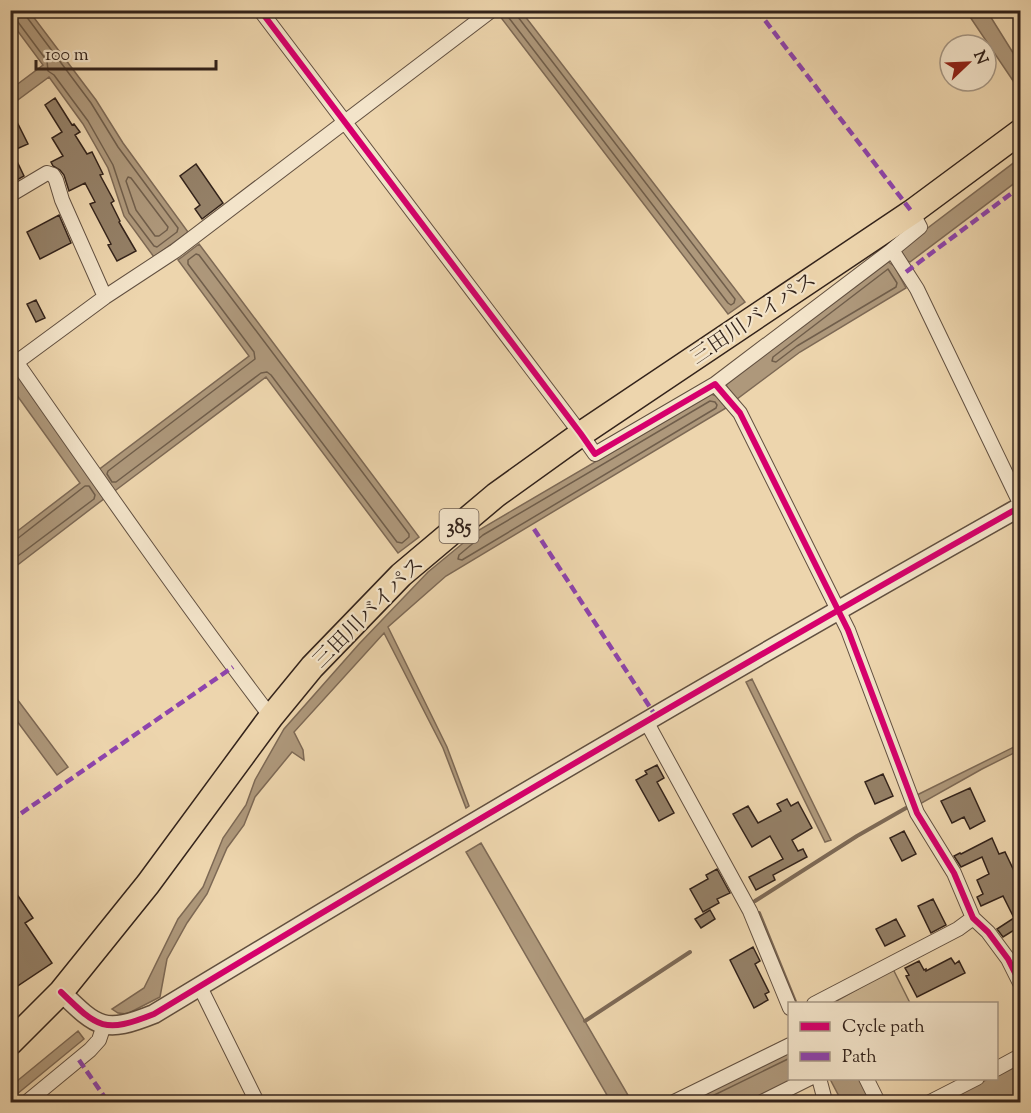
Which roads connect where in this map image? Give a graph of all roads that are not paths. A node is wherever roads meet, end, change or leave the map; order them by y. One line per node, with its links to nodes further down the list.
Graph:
1 (260, 10): 3 (street)
2 (492, 10): 3 (street)
3 (345, 123): 8 (street); 11 (street)
4 (1020, 132): 6 (highway, 三田川バイパス / 385)
5 (10, 195): 8 (street)
6 (912, 212): 7 (street); 11 (highway, 三田川バイパス / 385)
7 (892, 250): 10 (street); 12 (street)
8 (105, 297): 9 (street)
9 (14, 365): 14 (street)
10 (714, 384): 11 (street); 13 (street)
11 (581, 434): 14 (highway, 三田川バイパス / 385)
12 (1020, 505): 13 (street)
13 (838, 610): 15 (street); 16 (street)
14 (271, 717): 19 (highway, 三田川バイパス / 385)
15 (646, 721): 18 (street); 21 (street)
16 (973, 918): 17 (street); 20 (street)
17 (1020, 983)
18 (200, 987): 22 (street); 32 (street)
19 (61, 992): 22 (street); 23 (highway, 三田川バイパス / 385)
20 (818, 1002)
21 (788, 1006)
22 (104, 1025): 31 (street)
23 (10, 1043)
24 (788, 1045): 33 (street)
25 (1020, 1056): 26 (street)
26 (998, 1068)
27 (806, 1080): 34 (street)
28 (820, 1080): 35 (street)
29 (867, 1080): 36 (street)
30 (973, 1080): 37 (street)
31 (27, 1102)
32 (257, 1102)
33 (674, 1102)
34 (762, 1102)
35 (824, 1102)
36 (878, 1102)
37 (930, 1102)

